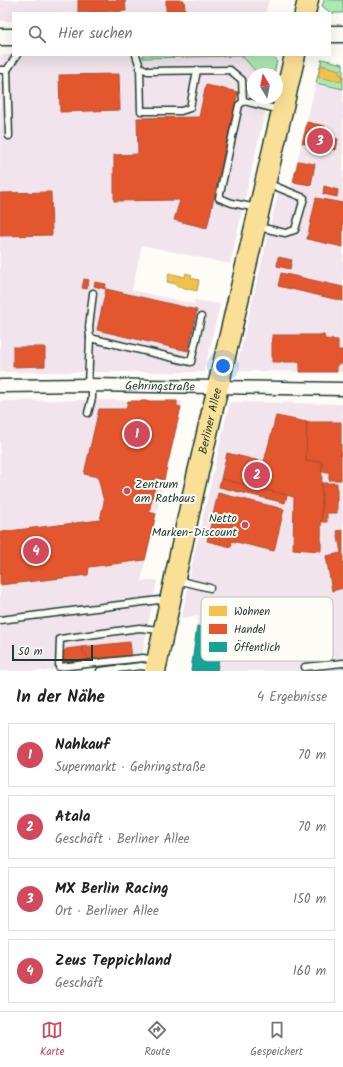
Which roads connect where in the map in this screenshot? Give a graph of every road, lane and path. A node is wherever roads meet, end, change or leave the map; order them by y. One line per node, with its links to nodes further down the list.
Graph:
1 (308, 0): 2 (main road)
2 (305, 12)
3 (331, 34): 4 (street)
4 (343, 34)
5 (0, 37): 6 (street)
6 (12, 37)
7 (16, 56): 12 (lane)
8 (136, 56): 10 (lane)
9 (295, 56): 15 (main road, Berliner Allee)
10 (140, 67): 13 (lane); 13 (lane)
11 (0, 70): 12 (lane)
12 (7, 70): 16 (lane)
13 (198, 70): 14 (lane)
14 (243, 102): 15 (lane); 18 (lane)
15 (282, 111): 17 (main road, Berliner Allee)
16 (9, 136)
17 (265, 183): 18 (main road, Berliner Allee); 18 (lane)
18 (257, 217): 24 (main road, Berliner Allee)
19 (93, 293): 21 (lane)
20 (201, 317): 21 (lane)
21 (90, 338): 23 (lane)
22 (0, 386): 23 (street, Gehringstraße)
23 (90, 386): 24 (street, Gehringstraße); 26 (lane)
24 (218, 388): 25 (street, Gehringstraße); 27 (main road, Berliner Allee)
25 (343, 389)
26 (88, 414)
27 (174, 580): 28 (lane); 29 (main road, Berliner Allee)
28 (210, 588)
29 (169, 599): 30 (lane); 31 (main road, Berliner Allee)
30 (0, 620)
31 (163, 631): 33 (main road, Berliner Allee); 33 (lane)
32 (343, 663): 34 (lane)
33 (156, 666): 35 (lane)
34 (306, 667)
35 (100, 671)

